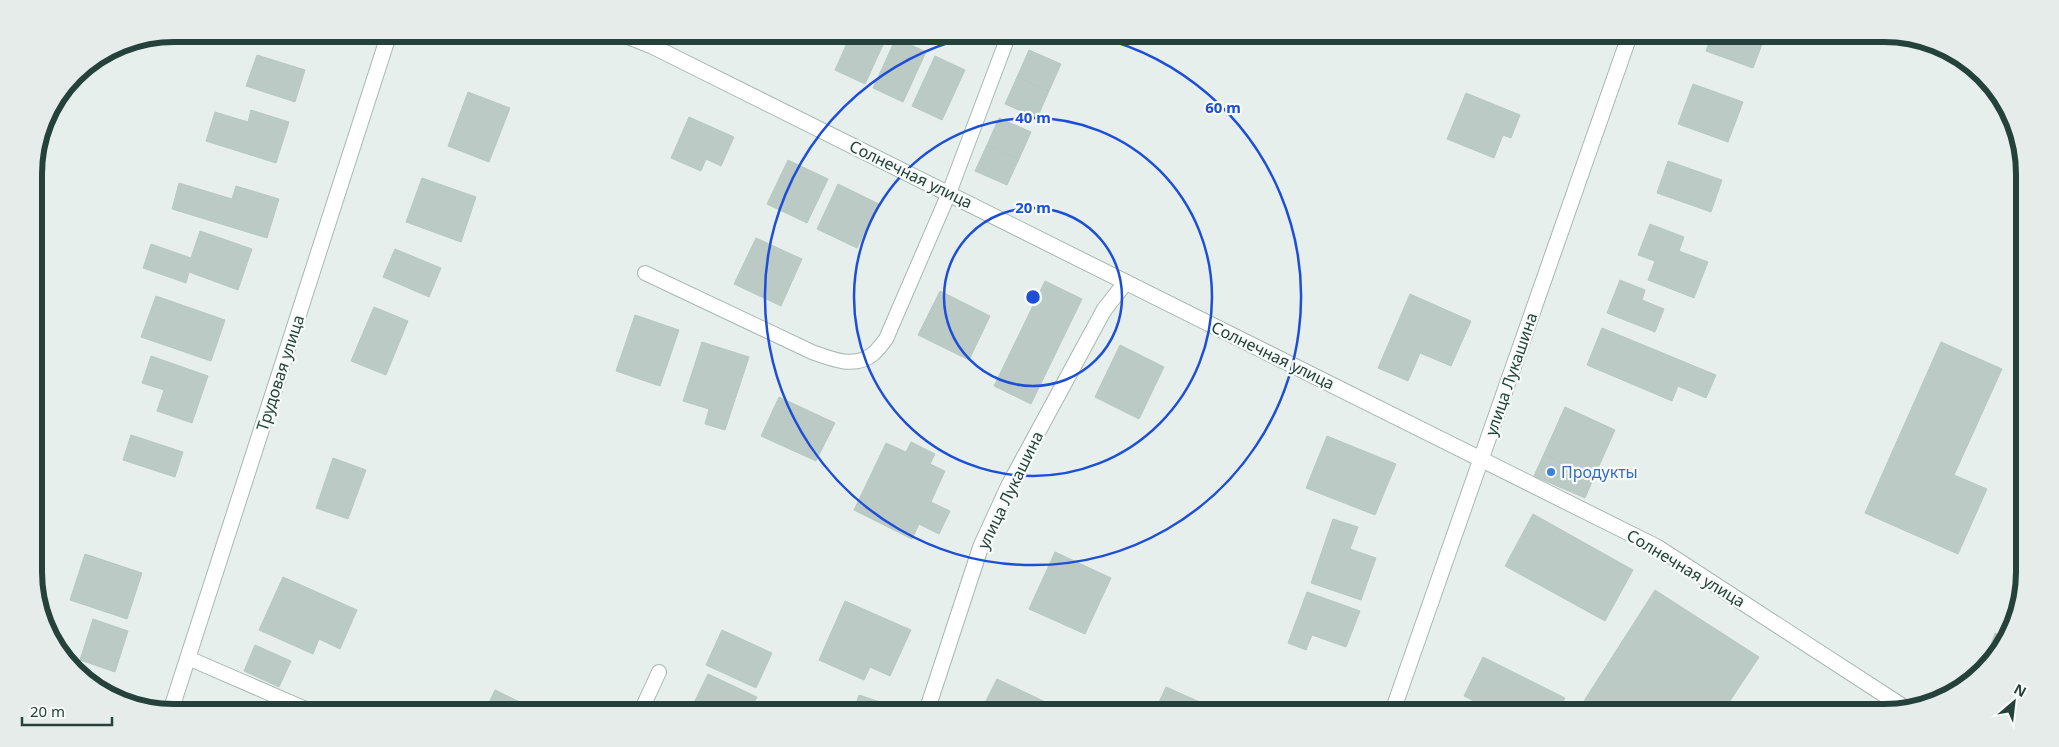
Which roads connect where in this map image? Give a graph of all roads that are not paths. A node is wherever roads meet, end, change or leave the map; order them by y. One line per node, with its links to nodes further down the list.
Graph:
1 (386, 42): 9 (street, Трудовая улица)
2 (642, 42): 5 (street, Солнечная улица)
3 (1006, 42): 5 (lane)
4 (1627, 42): 8 (street, улица Лукашина)
5 (949, 193): 6 (lane); 7 (street, Солнечная улица)
6 (645, 274)
7 (1126, 282): 8 (street, Солнечная улица); 15 (street, улица Лукашина)
8 (1482, 459): 11 (street, Солнечная улица); 16 (street, улица Лукашина)
9 (188, 658): 12 (street, Трудовая улица); 13 (lane)
10 (659, 672): 14 (lane)
11 (1898, 703)
12 (173, 704)
13 (293, 704)
14 (644, 704)
15 (929, 704)
16 (1395, 704)

